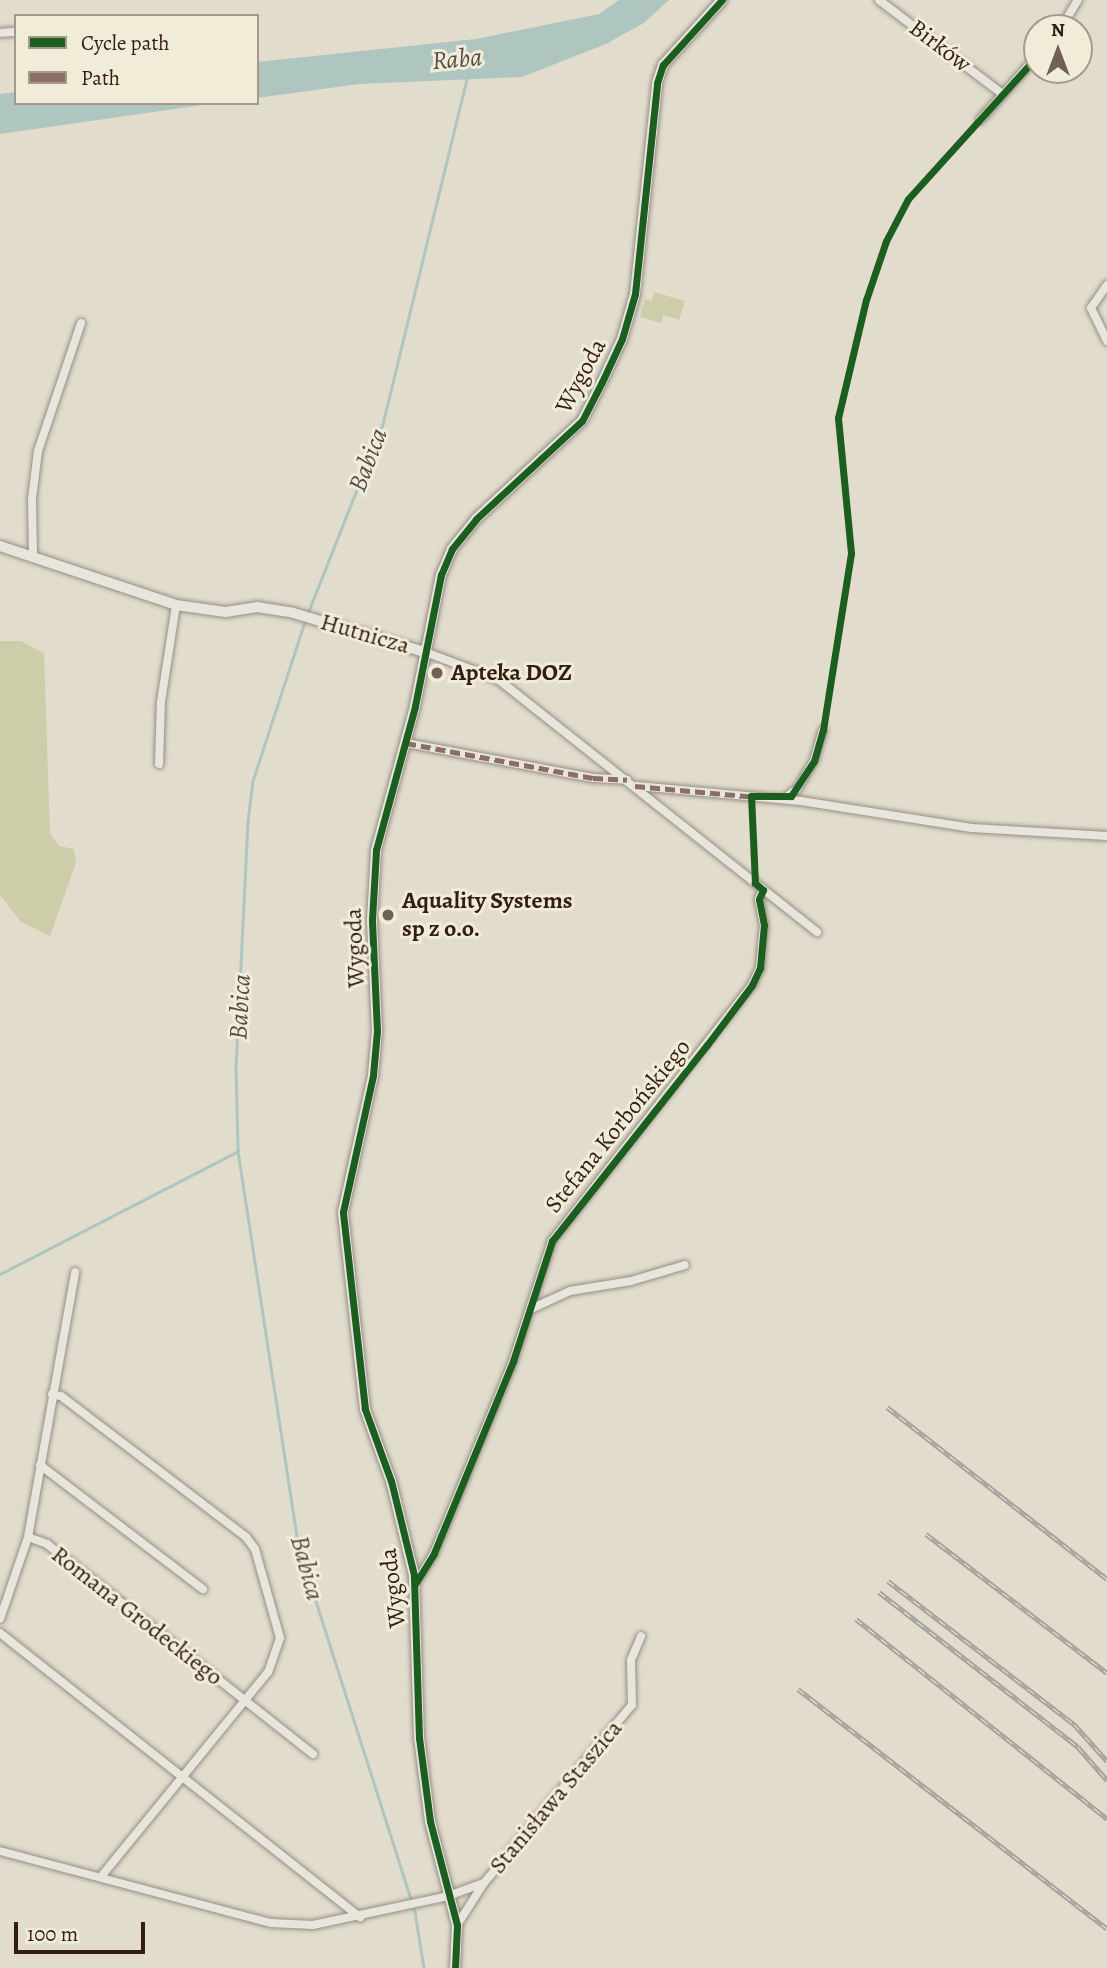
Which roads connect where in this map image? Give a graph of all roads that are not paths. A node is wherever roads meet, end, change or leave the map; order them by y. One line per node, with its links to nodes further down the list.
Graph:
1 (722, 0): 12 (street, Wygoda)
2 (879, 0): 4 (street, Birków)
3 (1023, 70): 4 (street)
4 (1001, 93): 5 (street)
5 (980, 120)
6 (1107, 285): 8 (street)
7 (81, 323): 10 (street)
8 (1107, 341)
9 (0, 546): 10 (street, Hutnicza)
10 (33, 556): 11 (street, Hutnicza)
11 (176, 606): 12 (street, Hutnicza); 15 (street)
12 (425, 652): 14 (street, Wygoda); 16 (street, Hutnicza)
13 (823, 730): 18 (street)
14 (406, 743): 16 (street); 28 (street, Wygoda)
15 (159, 764)
16 (627, 780): 17 (street, Hutnicza)
17 (635, 786): 18 (street); 20 (street, Hutnicza)
18 (783, 799): 19 (street)
19 (1107, 836)
20 (763, 890): 21 (street, Hutnicza); 24 (street, Stefana Korbońskiego)
21 (817, 932)
22 (685, 1265): 24 (street)
23 (75, 1272): 25 (street, Romana Grodeckiego)
24 (531, 1310): 28 (street, Stefana Korbońskiego)
25 (52, 1394): 26 (street, Romana Grodeckiego); 34 (street, Romana Grodeckiego)
26 (40, 1465): 27 (street, Romana Grodeckiego); 29 (street)
27 (28, 1536): 30 (street, Romana Grodeckiego); 34 (street, Romana Grodeckiego)
28 (415, 1584): 40 (street, Wygoda)
29 (203, 1589)
30 (2, 1608): 31 (street, Romana Grodeckiego)
31 (0, 1619)
32 (0, 1633): 36 (street)
33 (641, 1636): 39 (street, Stanisława Staszica)
34 (244, 1701): 35 (street, Romana Grodeckiego); 36 (street, Romana Grodeckiego)
35 (313, 1754)
36 (182, 1775): 38 (street, Romana Grodeckiego); 41 (street)
37 (0, 1851): 38 (street, Stanisława Staszica)
38 (101, 1877): 41 (street, Stanisława Staszica)
39 (484, 1884): 40 (street, Stanisława Staszica); 42 (street)
40 (448, 1896): 41 (street, Stanisława Staszica); 42 (street)
41 (360, 1917)
42 (457, 1925): 43 (street)
43 (455, 1968)

